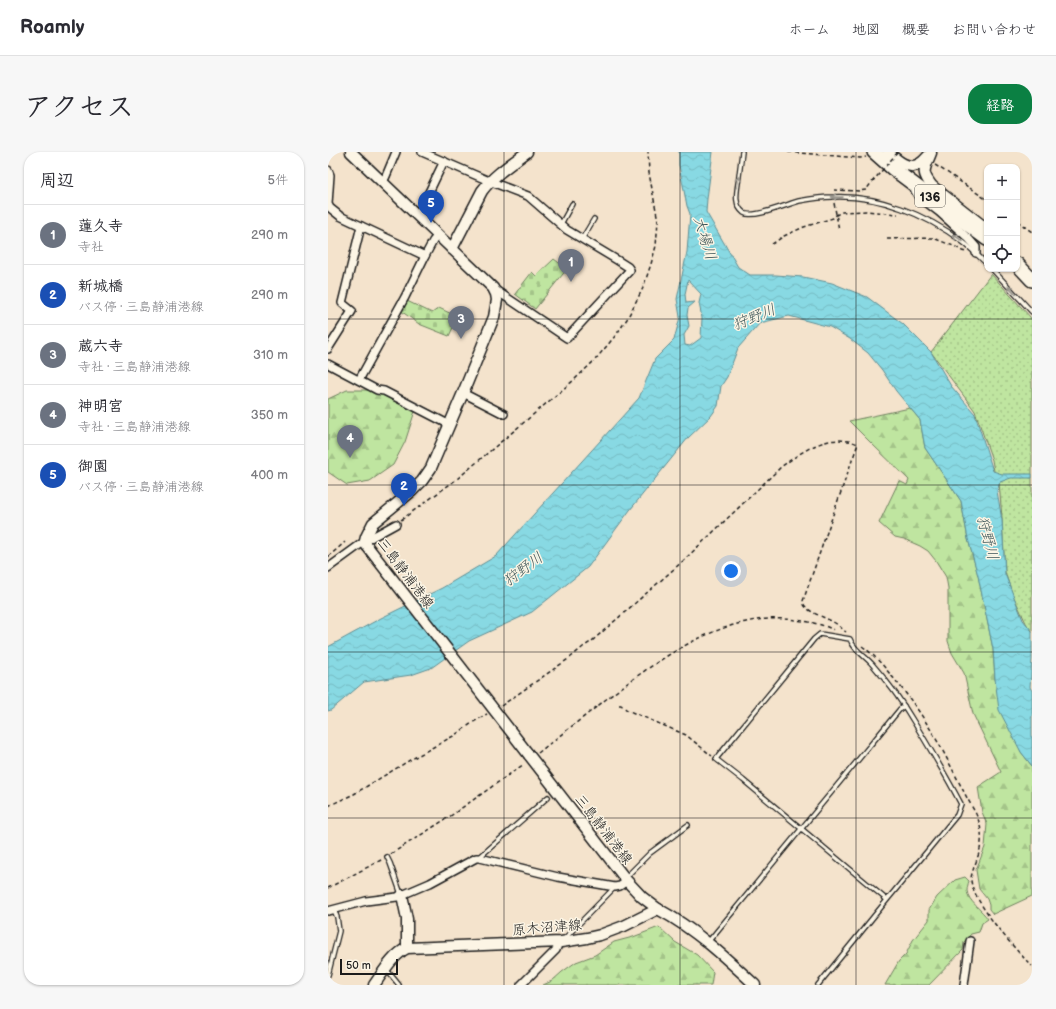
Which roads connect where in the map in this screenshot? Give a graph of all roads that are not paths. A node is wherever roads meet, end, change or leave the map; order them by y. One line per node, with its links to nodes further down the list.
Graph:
1 (351, 152): 11 (main road)
2 (396, 152): 11 (street)
3 (422, 152): 8 (street)
4 (527, 152): 10 (main road)
5 (742, 152): 25 (lane, one-way to 5)
6 (880, 153): 7 (main road); 12 (highway, 136); 20 (highway, 136)
7 (930, 156): 19 (main road)
8 (444, 161): 10 (street); 15 (street)
9 (328, 170): 13 (street)
10 (489, 181): 17 (street); 24 (main road)
11 (382, 182): 15 (main road)
12 (915, 186): 22 (highway, 136); 25 (street)
13 (329, 197): 18 (street)
14 (572, 204): 17 (lane)
15 (418, 215): 21 (main road)
16 (594, 219): 23 (lane)
17 (561, 224): 23 (street)
18 (361, 226): 26 (street); 35 (street)
19 (984, 228)
20 (984, 231)
21 (438, 235): 24 (main road); 26 (street)
22 (984, 237)
23 (582, 239): 33 (street)
24 (452, 249): 33 (main road)
25 (976, 253): 27 (lane)
26 (425, 256): 37 (street)
27 (984, 261)
28 (1020, 262): 31 (highway)
29 (1020, 267): 32 (highway)
30 (995, 272): 34 (lane, one-way to 30)
31 (1032, 274)
32 (1032, 280)
33 (494, 288): 38 (main road, 三島静浦港線)
34 (1032, 312)
35 (328, 349)
36 (328, 364): 37 (street)
37 (359, 380): 40 (street)
38 (463, 393): 39 (street); 40 (main road, 三島静浦港線)
39 (504, 414)
40 (450, 425): 42 (main road, 三島静浦港線)
41 (396, 524): 42 (street)
42 (366, 544): 43 (street); 50 (main road, 三島静浦港線, bridge)
43 (328, 568)
44 (904, 706): 47 (lane); 47 (lane); 53 (lane)
45 (548, 797): 49 (lane)
46 (688, 825): 50 (lane)
47 (801, 829): 53 (lane); 58 (lane)
48 (386, 857): 52 (lane)
49 (480, 858): 51 (street); 52 (street)
50 (626, 879): 51 (street); 54 (main road, 三島静浦港線)
51 (615, 887): 57 (lane)
52 (402, 895): 55 (street); 59 (main road)
53 (887, 900): 66 (lane)
54 (658, 909): 57 (main road, 原木沼津線); 58 (main road)
55 (331, 910): 61 (lane)
56 (970, 941): 67 (street)
57 (560, 942): 59 (main road, 原木沼津線); 64 (street)
58 (708, 943): 65 (main road)
59 (408, 948): 60 (main road)
60 (386, 969): 62 (main road); 63 (lane)
61 (328, 975)
62 (374, 985)
63 (399, 985)
64 (521, 985)
65 (755, 985)
66 (818, 985)
67 (964, 985)

